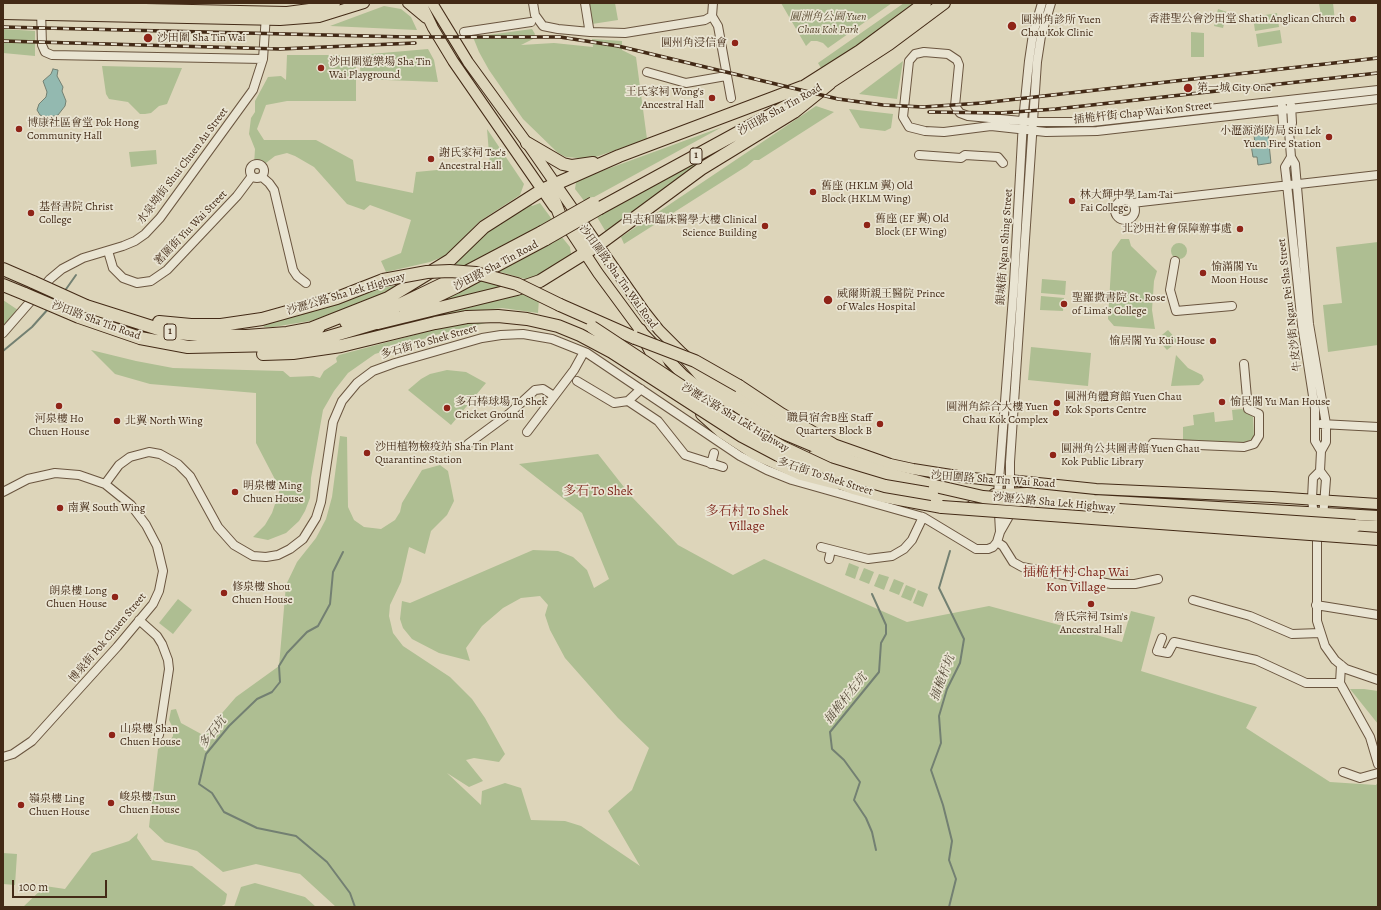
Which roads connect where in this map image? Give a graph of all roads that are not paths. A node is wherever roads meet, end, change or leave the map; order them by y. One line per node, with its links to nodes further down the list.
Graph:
1 (336, 3): 16 (main road)
2 (364, 3): 16 (main road)
3 (408, 3): 18 (main road)
4 (421, 3): 18 (main road, 沙田圍路 Sha Tin Wai Road)
5 (432, 3): 35 (main road, 沙田圍路 Sha Tin Wai Road)
6 (532, 3): 17 (street)
7 (585, 3): 20 (street)
8 (713, 3): 17 (street)
9 (925, 3): 26 (highway, 沙田路 Sha Tin Road / 1)
10 (944, 3): 25 (highway, 沙田路 Sha Tin Road / 1)
11 (1042, 3): 32 (street, 銀城街 Ngan Shing Street)
12 (1051, 3): 33 (street, 銀城街 Ngan Shing Street)
13 (3, 6): 14 (main road)
14 (41, 10): 15 (main road); 16 (main road); 22 (street)
15 (3, 14)
16 (266, 15): 22 (street, 水泉坳街 Shui Chuen Au Street)
17 (712, 16): 24 (street)
18 (429, 20): 46 (main road, 沙田圍路 Sha Tin Wai Road)
19 (531, 22): 21 (street)
20 (589, 28)
21 (464, 32)
22 (263, 59): 53 (street, 水泉坳街 Shui Chuen Au Street)
23 (647, 72): 24 (street)
24 (726, 76): 28 (street)
25 (830, 83): 48 (highway, 沙田路 Sha Tin Road / 1); 52 (highway)
26 (802, 87): 38 (highway); 48 (highway, 沙田路 Sha Tin Road / 1)
27 (1378, 90): 30 (street, 插桅杆街 Chap Wai Kon Street)
28 (731, 98)
29 (1378, 99): 30 (street, 插桅杆街 Chap Wai Kon Street)
30 (1291, 105): 31 (street, 插桅杆街 Chap Wai Kon Street); 34 (street, 牛皮沙街 Ngau Pei Sha Street)
31 (1282, 106): 33 (street, 插桅杆街 Chap Wai Kon Street); 34 (street, 牛皮沙街 Ngau Pei Sha Street)
32 (1023, 125): 32 (street, 插桅杆街 Chap Wai Kon Street); 33 (street, 插桅杆街 Chap Wai Kon Street); 86 (street, 銀城街 Ngan Shing Street)
33 (1032, 126): 86 (street, 銀城街 Ngan Shing Street)
34 (1289, 131): 37 (street, 牛皮沙街 Ngau Pei Sha Street)
35 (527, 143): 38 (highway); 44 (main road, 沙田圍路 Sha Tin Wai Road)
36 (919, 155): 39 (street)
37 (1291, 157): 43 (street, 牛皮沙街 Ngau Pei Sha Street); 45 (street, 牛皮沙街 Ngau Pei Sha Street)
38 (608, 160): 44 (highway)
39 (1003, 163)
40 (1378, 174): 43 (street)
41 (252, 176): 42 (street); 42 (street, 窰圍街 Yiu Wai Street); 53 (street, 窰圍街 Yiu Wai Street)
42 (262, 176): 57 (street, 窰圍街 Yiu Wai Street)
43 (1296, 183): 45 (street); 75 (street, 牛皮沙街 Ngau Pei Sha Street)
44 (556, 184): 46 (highway); 49 (main road, 沙田圍路 Sha Tin Wai Road); 50 (highway)
45 (1287, 184): 47 (street); 74 (street, 牛皮沙街 Ngau Pei Sha Street)
46 (542, 190): 50 (main road, 沙田圍路 Sha Tin Wai Road); 63 (highway)
47 (1132, 203)
48 (598, 204): 51 (highway, 沙田路 Sha Tin Road / 1, bridge)
49 (576, 216): 52 (main road, 沙田圍路 Sha Tin Wai Road); 54 (highway)
50 (561, 218): 54 (main road, 沙田圍路 Sha Tin Wai Road)
51 (544, 235): 62 (highway, 沙田路 Sha Tin Road / 1); 63 (highway, 沙田路 Sha Tin Road / 1)
52 (598, 245): 54 (highway); 68 (main road, 沙田圍路 Sha Tin Wai Road)
53 (108, 251): 65 (street, 水泉坳街 Shui Chuen Au Street)
54 (584, 253): 62 (highway); 64 (main road, 沙田圍路 Sha Tin Wai Road)
55 (1175, 262): 60 (street)
56 (3, 269): 61 (highway, 沙田路 Sha Tin Road / 1, bridge)
57 (306, 283)
58 (3, 285): 66 (highway, 沙田路 Sha Tin Road / 1, bridge)
59 (560, 305): 61 (highway, 沙瀝公路 Sha Lek Highway, bridge); 80 (highway, bridge); 92 (highway, 沙瀝公路 Sha Lek Highway, bridge)
60 (1232, 306)
61 (122, 318): 63 (highway, 沙田路 Sha Tin Road / 1)
62 (378, 323): 66 (highway, 沙田路 Sha Tin Road / 1)
63 (312, 328)
64 (640, 330): 87 (highway); 91 (main road, 沙田圍路 Sha Tin Wai Road)
65 (3, 333)
66 (188, 347): 87 (highway, 沙瀝公路 Sha Lek Highway, bridge)
67 (584, 352): 71 (street, 多石街 To Shek Street); 72 (street); 88 (street, 多石街 To Shek Street)
68 (683, 355): 80 (main road, 沙田圍路 Sha Tin Wai Road); 92 (highway, bridge)
69 (1244, 364): 78 (street)
70 (577, 381): 73 (street)
71 (641, 389): 73 (street); 98 (street, 多石街 To Shek Street)
72 (554, 396): 77 (street); 79 (street)
73 (628, 401): 83 (street)
74 (1316, 424): 75 (street); 81 (street, 牛皮沙街 Ngau Pei Sha Street)
75 (1326, 424): 76 (street); 81 (street, 牛皮沙街 Ngau Pei Sha Street)
76 (1378, 426)
77 (527, 432)
78 (1153, 443)
79 (468, 444)
80 (832, 444): 86 (main road, 沙田圍路 Sha Tin Wai Road)
81 (1321, 451): 85 (street, 牛皮沙街 Ngau Pei Sha Street)
82 (714, 453): 83 (street)
83 (711, 464): 84 (street)
84 (723, 467)
85 (1320, 471): 93 (street, 牛皮沙街 Ngau Pei Sha Street); 94 (street, 牛皮沙街 Ngau Pei Sha Street)
86 (1004, 480): 90 (street, 銀城街 Ngan Shing Street); 91 (street, 銀城街 Ngan Shing Street); 93 (main road, 沙田圍路 Sha Tin Wai Road)
87 (836, 483): 101 (highway, 沙瀝公路 Sha Lek Highway, bridge)
88 (104, 484): 89 (street, 博泉街 Pok Chuen Street); 110 (street, 博泉街 Pok Chuen Street)
89 (3, 492)
90 (1010, 492): 91 (main road, 沙田圍路 Sha Tin Wai Road); 96 (main road, 沙田圍路 Sha Tin Wai Road); 100 (street)
91 (998, 494): 100 (street)
92 (983, 497): 99 (highway, 沙瀝公路 Sha Lek Highway, bridge)
93 (1312, 499): 94 (main road, 沙田圍路 Sha Tin Wai Road); 96 (street, 牛皮沙街 Ngau Pei Sha Street)
94 (1324, 500): 95 (main road, 沙田圍路 Sha Tin Wai Road); 96 (street, 牛皮沙街 Ngau Pei Sha Street)
95 (1378, 504)
96 (1319, 513): 97 (main road, 沙田圍路 Sha Tin Wai Road); 108 (street, 牛皮沙街 Ngau Pei Sha Street)
97 (1378, 516)
98 (923, 517): 102 (street, 多石街 To Shek Street); 104 (street)
99 (1378, 527)
100 (1000, 532): 102 (street)
101 (1378, 539)
102 (997, 542): 106 (street)
103 (821, 547): 104 (street)
104 (831, 550): 105 (street)
105 (829, 559)
106 (1158, 579)
107 (1193, 600): 111 (street)
108 (1316, 605): 109 (street); 111 (street, 牛皮沙街 Ngau Pei Sha Street)
109 (1378, 615)
110 (139, 620): 116 (street); 117 (street, 博泉街 Pok Chuen Street)
111 (1320, 633): 113 (street, 牛皮沙街 Ngau Pei Sha Street)
112 (1162, 638): 115 (street)
113 (1341, 666): 114 (street, 牛皮沙街 Ngau Pei Sha Street); 115 (street)
114 (1378, 680)
115 (1340, 683): 118 (street)
116 (159, 735)
117 (3, 757)
118 (1378, 764)
119 (1343, 772): 120 (street)
120 (1378, 773)

